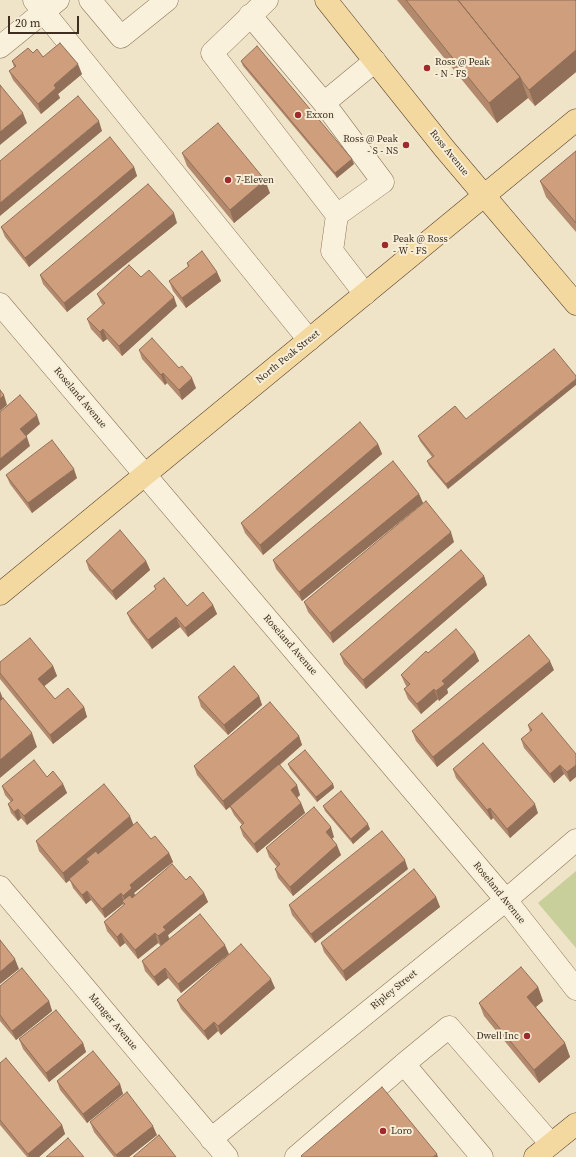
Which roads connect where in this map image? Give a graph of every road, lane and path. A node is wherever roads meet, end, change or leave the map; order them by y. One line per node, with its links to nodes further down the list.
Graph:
1 (90, 0): 2 (street)
2 (167, 0)
3 (267, 0): 6 (street)
4 (326, 0): 8 (main road, Ross Avenue)
5 (45, 4): 7 (street); 16 (street)
6 (250, 15): 9 (street); 12 (street)
7 (0, 47)
8 (375, 61): 9 (street); 11 (main road, Ross Avenue)
9 (324, 103): 12 (street)
10 (576, 120): 11 (main road, North Peak Street)
11 (484, 194): 13 (main road, North Peak Street); 15 (main road, Ross Avenue)
12 (337, 215): 13 (street)
13 (366, 294): 16 (main road, North Peak Street)
14 (0, 304): 17 (street, Roseland Avenue)
15 (576, 304)
16 (309, 340): 17 (main road, North Peak Street)
17 (145, 474): 18 (main road, North Peak Street); 21 (street, Roseland Avenue)
18 (0, 594)
19 (576, 840): 21 (street, Ripley Street)
20 (0, 887): 25 (street, Munger Avenue)
21 (506, 900): 22 (street, Roseland Avenue); 25 (street, Ripley Street)
22 (576, 989)
23 (404, 1064): 26 (street); 28 (street); 29 (street)
24 (576, 1124): 26 (main road)
25 (212, 1139): 27 (street, Munger Avenue)
26 (543, 1151)
27 (227, 1157)
28 (296, 1157)
29 (482, 1157)

